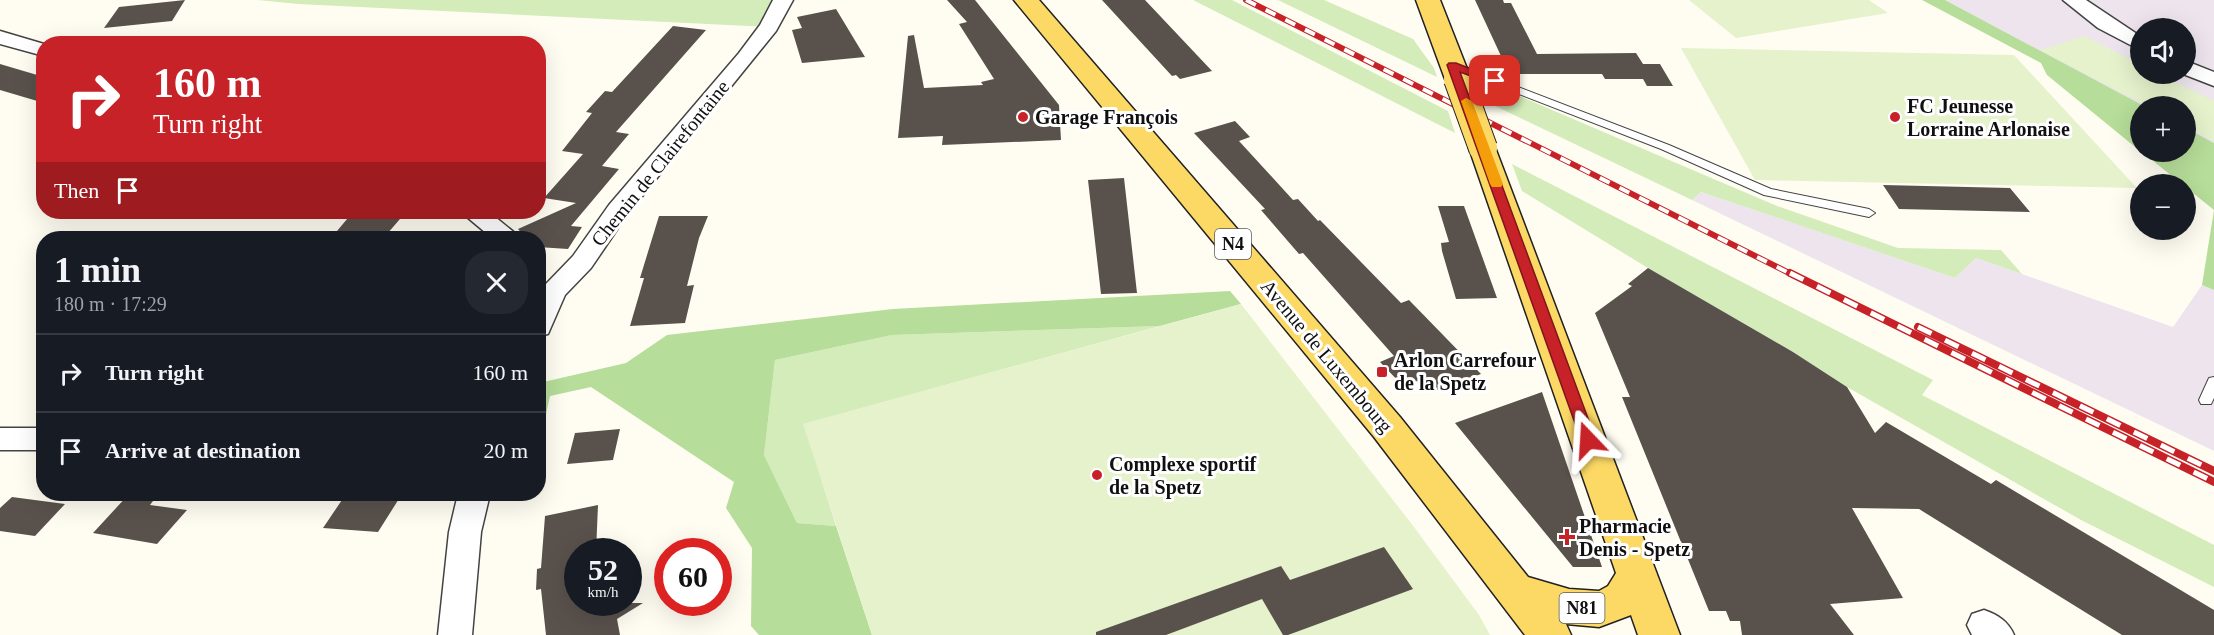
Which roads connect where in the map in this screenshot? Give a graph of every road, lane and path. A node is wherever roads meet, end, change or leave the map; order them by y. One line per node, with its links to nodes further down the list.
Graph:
1 (783, 0): 14 (street, Chemin de Clairefontaine)
2 (1026, 0): 21 (main road, Avenue de Luxembourg / N4)
3 (1428, 0): 8 (main road)
4 (2073, 0): 6 (street)
5 (0, 38): 7 (street)
6 (2130, 38)
7 (36, 48)
8 (1455, 72): 11 (lane); 20 (main road, bridge)
9 (2196, 72): 10 (street)
10 (2214, 80)
11 (1869, 213)
12 (482, 219): 13 (street)
13 (499, 231)
14 (546, 284)
15 (2214, 382): 16 (lane)
16 (2206, 400)
17 (0, 439): 18 (street)
18 (36, 439)
19 (472, 501): 22 (street)
20 (1637, 574): 21 (main road, N81); 25 (main road)
21 (1513, 589): 23 (main road, N4); 24 (main road, Avenue de Luxembourg / N4)
22 (454, 635)
23 (1538, 635)
24 (1550, 635)
25 (1659, 635)

